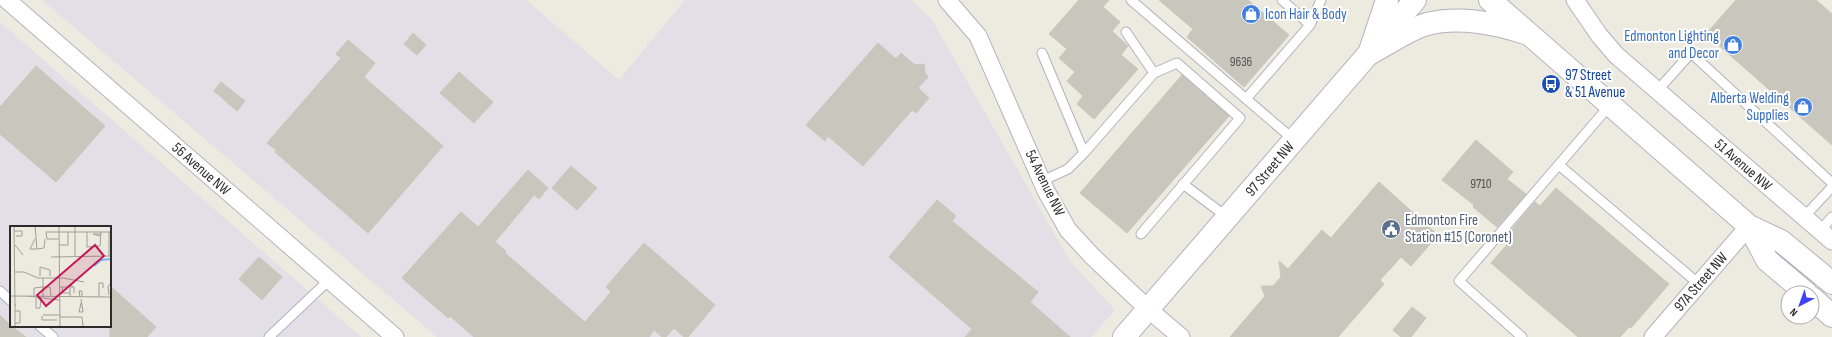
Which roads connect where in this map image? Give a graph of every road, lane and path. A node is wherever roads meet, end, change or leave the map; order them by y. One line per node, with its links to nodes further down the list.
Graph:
1 (7, 0): 32 (street, 56 Avenue NW)
2 (948, 0): 22 (street, 54 Avenue NW)
3 (1131, 0): 17 (lane)
4 (1282, 0): 10 (lane)
5 (1321, 0): 10 (lane)
6 (1387, 0): 14 (main road)
7 (1415, 0): 14 (main road, 97 Street NW)
8 (1490, 0): 12 (main road)
9 (1575, 0): 16 (street, 51 Avenue NW)
10 (1310, 25): 17 (lane)
11 (1126, 32): 15 (lane)
12 (1530, 35): 14 (main road); 18 (main road)
13 (1042, 53): 20 (lane)
14 (1369, 54): 19 (main road, 97 Street NW)
15 (1154, 73): 20 (lane); 24 (lane)
16 (1657, 91): 23 (lane); 26 (street, 51 Avenue NW)
17 (1246, 99): 19 (lane)
18 (1610, 105): 21 (lane); 29 (main road)
19 (1294, 140): 28 (main road, 97 Street NW)
20 (1084, 153): 22 (lane)
21 (1559, 165): 34 (lane); 47 (lane)
22 (1042, 181): 39 (street, 54 Avenue NW)
23 (1832, 183)
24 (1184, 184): 28 (lane); 30 (lane)
25 (1832, 187): 26 (lane)
26 (1804, 217): 31 (street, 51 Avenue NW)
27 (1832, 217): 31 (lane)
28 (1228, 218): 39 (main road, 97 Street NW)
29 (1749, 226): 33 (main road); 34 (street, 97A Street NW); 35 (main road)
30 (1141, 234)
31 (1826, 236)
32 (329, 280): 43 (lane); 44 (street, 56 Avenue NW)
33 (1832, 283)
34 (1700, 284): 48 (street, 97A Street NW)
35 (1797, 285)
36 (0, 291): 37 (lane)
37 (10, 300)
38 (1820, 305): 40 (main road)
39 (1148, 309): 45 (main road, 97 Street NW); 46 (street, 54 Avenue NW)
40 (1832, 316)
41 (41, 327): 42 (lane)
42 (53, 337)
43 (269, 337)
44 (395, 337)
45 (1124, 337)
46 (1181, 337)
47 (1522, 337)
48 (1653, 337)

